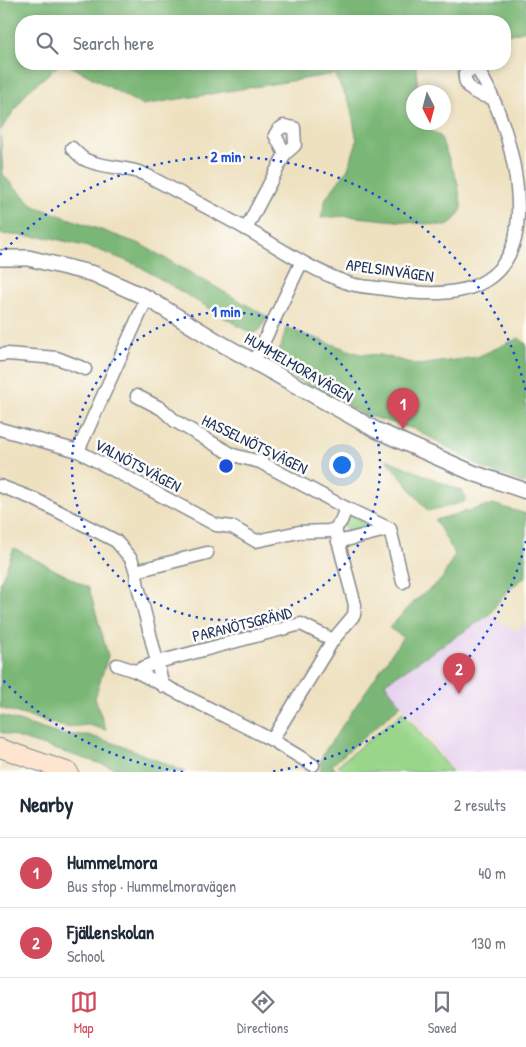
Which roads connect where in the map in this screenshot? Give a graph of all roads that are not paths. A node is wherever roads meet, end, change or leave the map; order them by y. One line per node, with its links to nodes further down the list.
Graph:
1 (471, 70): 3 (street, APELSINVÄGEN)
2 (478, 70): 3 (street, APELSINVÄGEN)
3 (492, 98): 8 (street, APELSINVÄGEN)
4 (284, 126): 6 (street)
5 (72, 148): 6 (street, APELSINVÄGEN)
6 (246, 229): 8 (street, APELSINVÄGEN)
7 (0, 258): 9 (street, HUMMELMORAVÄGEN)
8 (301, 263): 11 (street)
9 (147, 298): 11 (street, HUMMELMORAVÄGEN); 15 (street)
10 (0, 355): 12 (street)
11 (254, 362): 17 (street, HUMMELMORAVÄGEN)
12 (85, 369)
13 (137, 396): 18 (street, HASSELNÖTSVÄGEN)
14 (0, 429): 15 (street, VALNÖTSVÄGEN)
15 (78, 451): 19 (street, VALNÖTSVÄGEN)
16 (0, 486): 23 (street)
17 (526, 491)
18 (346, 508): 19 (street); 20 (street, HASSELNÖTSVÄGEN)
19 (335, 529): 21 (street)
20 (390, 529): 21 (street); 24 (street)
21 (338, 542): 25 (street)
22 (207, 553): 23 (street)
23 (136, 571): 26 (street)
24 (403, 582)
25 (333, 640): 26 (street, PARANÖTSGRÄND); 30 (street)
26 (158, 662): 28 (street, PARANÖTSGRÄND); 29 (street)
27 (116, 665): 28 (street)
28 (135, 671): 29 (street)
29 (163, 686): 30 (street)
30 (272, 740): 32 (street)
31 (0, 748): 33 (main road)
32 (313, 765)
33 (69, 772)

